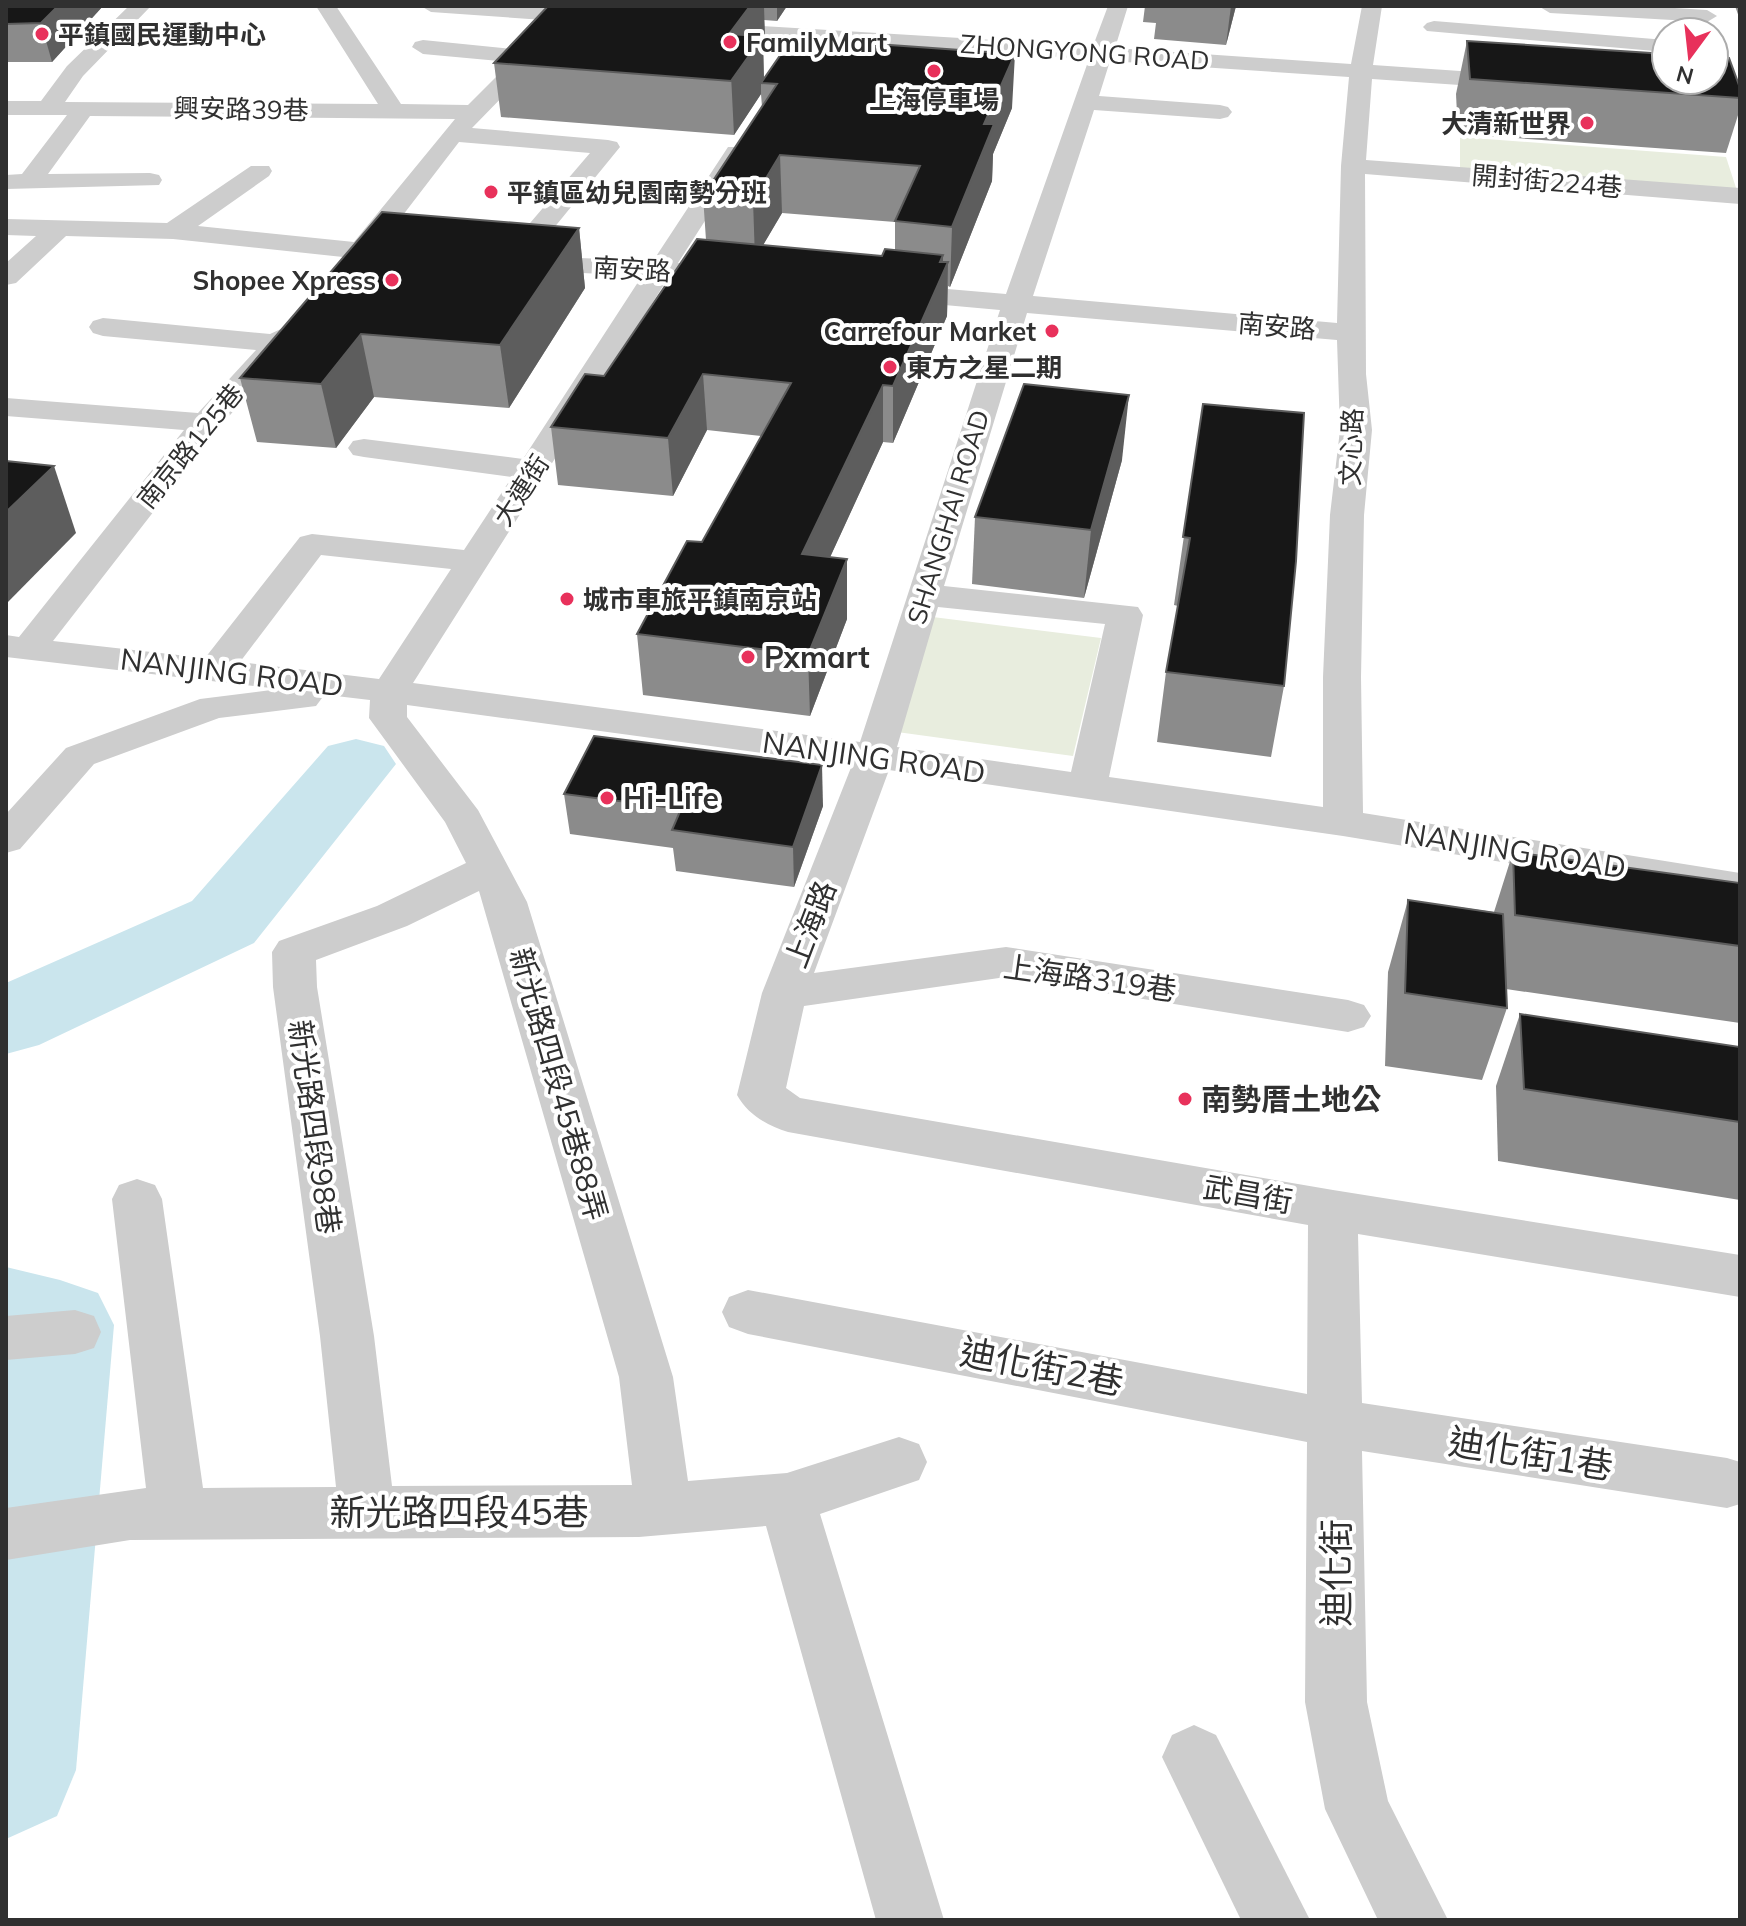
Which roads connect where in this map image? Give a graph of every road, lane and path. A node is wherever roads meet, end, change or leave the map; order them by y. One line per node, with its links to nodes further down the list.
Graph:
1 (141, 6): 21 (street)
2 (326, 6): 24 (street)
3 (431, 6): 7 (street)
4 (1118, 6): 15 (street, SHANGHAI ROAD)
5 (1372, 6): 18 (street, 文心路)
6 (1542, 6): 8 (street)
7 (572, 11): 9 (street); 16 (street)
8 (1707, 16)
9 (629, 20)
10 (676, 24): 11 (street, ZHONGYONG ROAD)
11 (822, 24): 15 (street, ZHONGYONG ROAD); 17 (street)
12 (1434, 27): 13 (street)
13 (1650, 45)
14 (423, 47): 16 (street)
15 (1100, 53): 18 (street, ZHONGYONG ROAD); 20 (street, SHANGHAI ROAD)
16 (528, 57): 25 (street)
17 (799, 60)
18 (1361, 71): 19 (street, ZHONGYONG ROAD); 29 (street, 文心路)
19 (1547, 84)
20 (1084, 102): 26 (street); 46 (street, SHANGHAI ROAD)
21 (49, 107): 22 (street, 興安路39巷); 23 (street, 興安路39巷)
22 (85, 107): 24 (street, 興安路39巷); 32 (street)
23 (6, 108)
24 (394, 111): 25 (street, 興安路39巷)
25 (476, 112): 28 (street)
26 (1220, 112)
27 (755, 125): 41 (street, 大連街)
28 (453, 134): 37 (street); 40 (street)
29 (1353, 166): 33 (street, 開封街224巷); 48 (street, 文心路)
30 (260, 171): 36 (street)
31 (150, 180): 32 (street)
32 (18, 182)
33 (1740, 196)
34 (6, 227): 35 (street)
35 (61, 227): 36 (street); 42 (street)
36 (173, 231): 37 (street)
37 (361, 252): 38 (street); 44 (street)
38 (436, 258)
39 (481, 261): 40 (street, 南安路)
40 (511, 263): 41 (street, 南安路)
41 (660, 269): 43 (street, 南安路); 52 (street, 大連街)
42 (6, 277)
43 (752, 278)
44 (330, 286)
45 (861, 289): 46 (street, 南安路)
46 (1016, 304): 48 (street, 南安路); 54 (street, SHANGHAI ROAD)
47 (103, 327): 50 (street, 南京路125巷)
48 (1353, 333): 60 (street, 文心路)
49 (6, 407): 50 (street)
50 (206, 423): 55 (street, 南京路125巷)
51 (364, 448): 52 (street)
52 (535, 470): 53 (street, 大連街)
53 (475, 561): 56 (street); 57 (street, 大連街)
54 (924, 595): 58 (street, SHANGHAI ROAD); 59 (street)
55 (18, 647): 56 (street, NANJING ROAD)
56 (216, 669): 57 (street, NANJING ROAD)
57 (389, 691): 58 (street, NANJING ROAD); 61 (street); 62 (street, 新光路四段45巷88弄)
58 (875, 756): 59 (street, NANJING ROAD); 64 (street, 上海路)
59 (1087, 788): 60 (street, NANJING ROAD)
60 (1343, 823): 63 (street, NANJING ROAD)
61 (6, 840)
62 (489, 869): 77 (street, 新光路四段45巷88弄); 78 (street, 新光路四段98巷)
63 (1740, 887)
64 (784, 993): 65 (street, 上海路319巷); 66 (street, 上海路)
65 (1348, 1016)
66 (761, 1095): 68 (street, 武昌街)
67 (137, 1199): 79 (street)
68 (1333, 1210): 69 (street, 武昌街); 73 (street, 迪化街)
69 (1740, 1276)
70 (748, 1312): 73 (street, 迪化街2巷)
71 (75, 1332): 72 (street)
72 (6, 1338)
73 (1335, 1423): 75 (street, 迪化街1巷); 84 (street, 迪化街)
74 (899, 1462): 76 (street, 新光路四段45巷)
75 (1727, 1483)
76 (787, 1499): 77 (street, 新光路四段45巷); 82 (street)
77 (663, 1508): 78 (street, 新光路四段45巷)
78 (367, 1512): 79 (street, 新光路四段45巷)
79 (154, 1514): 80 (street, 新光路四段45巷)
80 (6, 1534)
81 (1194, 1757): 83 (street)
82 (910, 1920)
83 (1276, 1920)
84 (1414, 1920)

